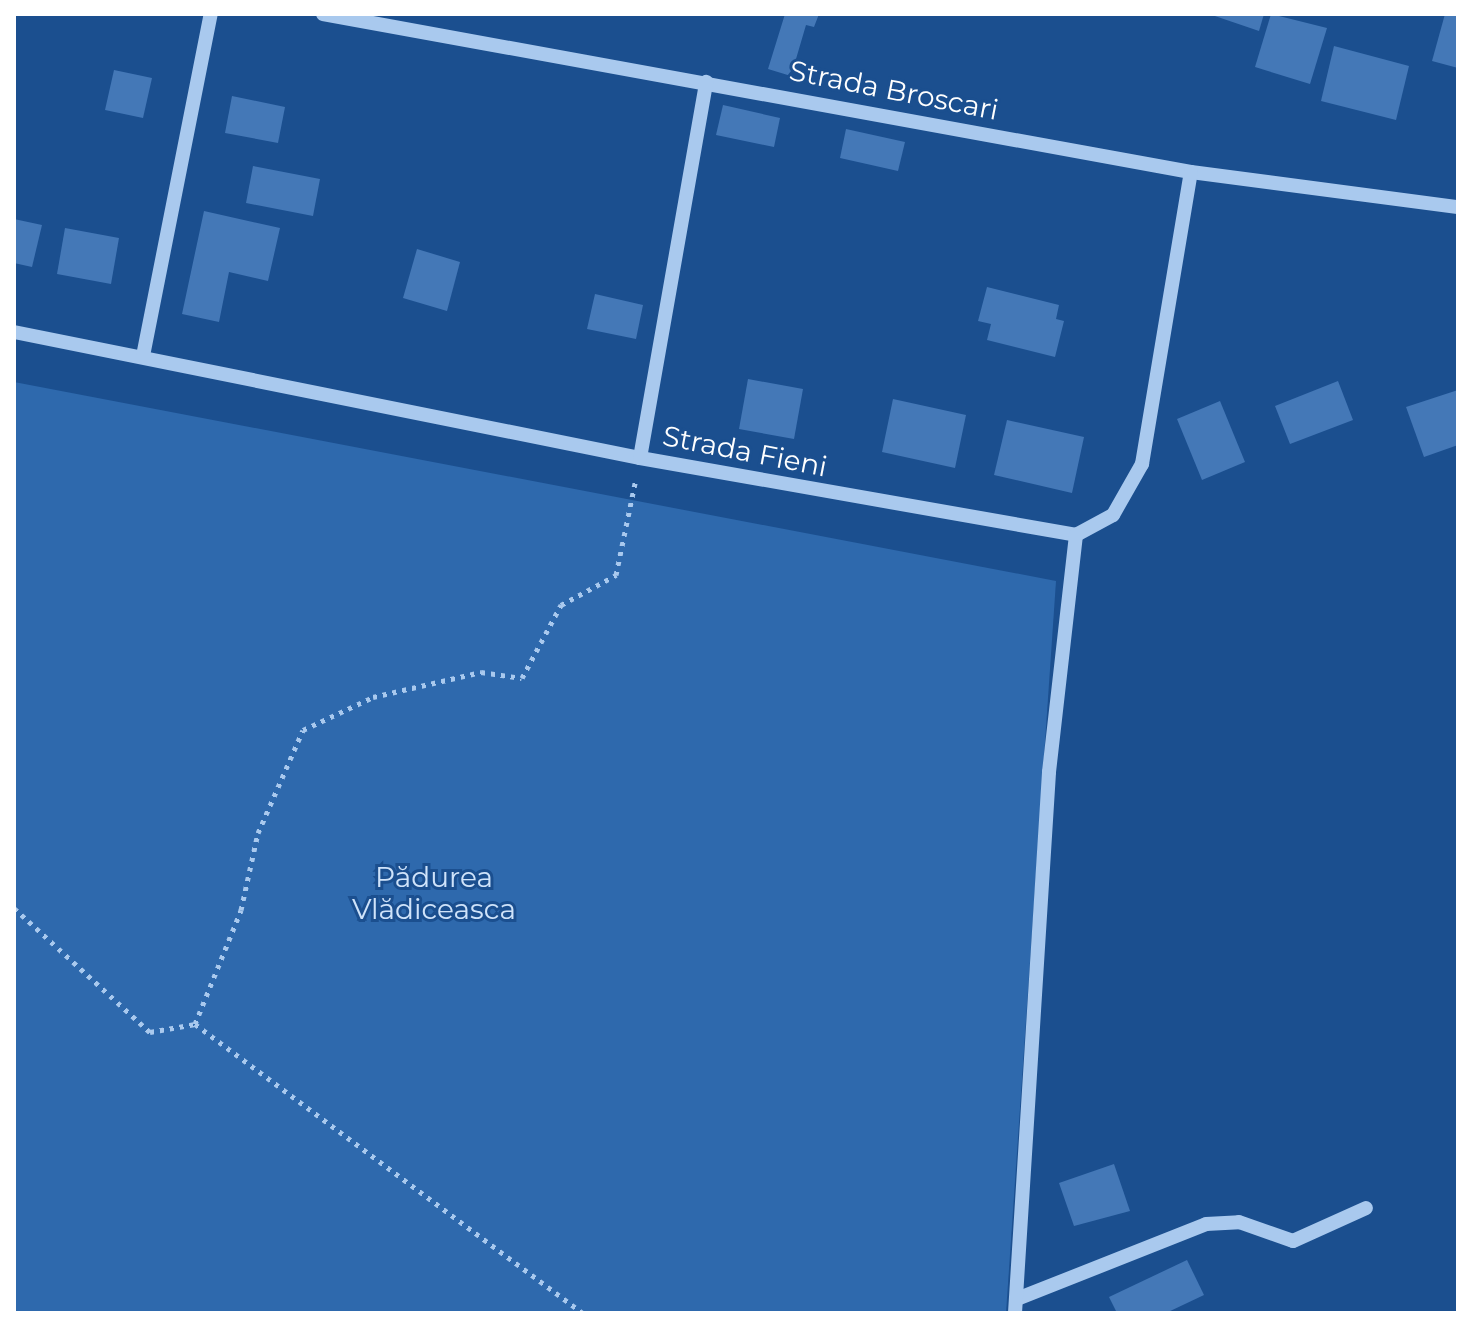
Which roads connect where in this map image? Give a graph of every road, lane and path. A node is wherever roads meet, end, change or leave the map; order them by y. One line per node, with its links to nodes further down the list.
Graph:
1 (211, 14): 7 (street)
2 (323, 14): 3 (street, Strada Broscari)
3 (706, 82): 4 (street, Strada Broscari); 8 (street)
4 (1191, 172): 5 (street, Strada Broscari); 9 (street)
5 (1458, 207)
6 (14, 332): 7 (street, Strada Fieni)
7 (143, 356): 8 (street, Strada Fieni)
8 (640, 458): 9 (street, Strada Fieni); 11 (path)
9 (1076, 535): 13 (street)
10 (14, 908): 11 (path)
11 (195, 1024): 14 (path)
12 (1366, 1208): 13 (street)
13 (1016, 1306)
14 (583, 1313)

